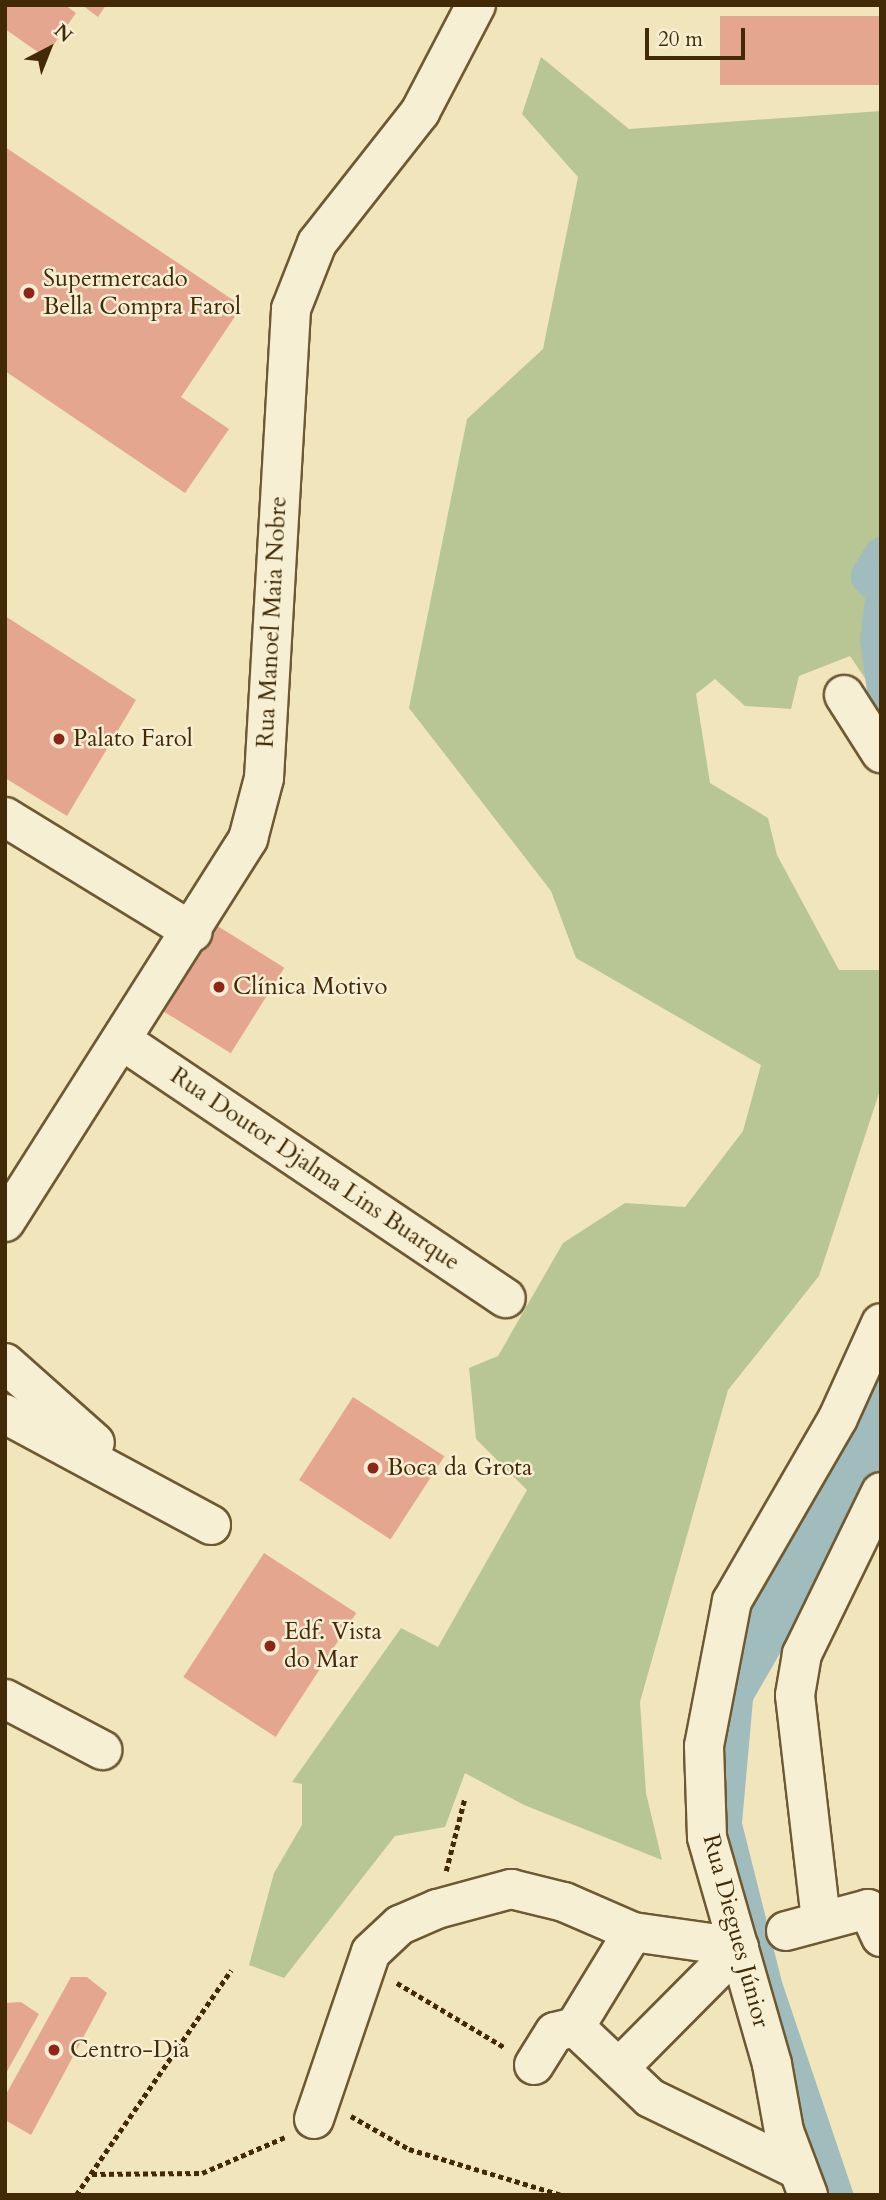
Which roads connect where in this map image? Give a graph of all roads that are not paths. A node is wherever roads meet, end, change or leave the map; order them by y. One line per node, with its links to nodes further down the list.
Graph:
1 (476, 5): 5 (street, Rua Manoel Maia Nobre)
2 (844, 695): 3 (street)
3 (881, 753)
4 (5, 817): 5 (street)
5 (193, 932): 6 (street, Rua Manoel Maia Nobre)
6 (123, 1041): 7 (street, Rua Manoel Maia Nobre); 8 (street, Rua Doutor Djalma Lins Buarque)
7 (5, 1222)
8 (506, 1298)
9 (881, 1323): 19 (street, Rua Diegues Júnior)
10 (5, 1363): 12 (street)
11 (5, 1414): 12 (street)
12 (134, 1478): 14 (street)
13 (881, 1492): 18 (street)
14 (211, 1525)
15 (5, 1699): 16 (street)
16 (102, 1749)
17 (633, 1932): 19 (street); 20 (street); 23 (street)
18 (881, 1937)
19 (739, 1947): 22 (street); 24 (street, Rua Diegues Júnior)
20 (575, 2027): 21 (street); 22 (street)
21 (534, 2065)
22 (620, 2068): 24 (street)
23 (317, 2109)
24 (802, 2182)

